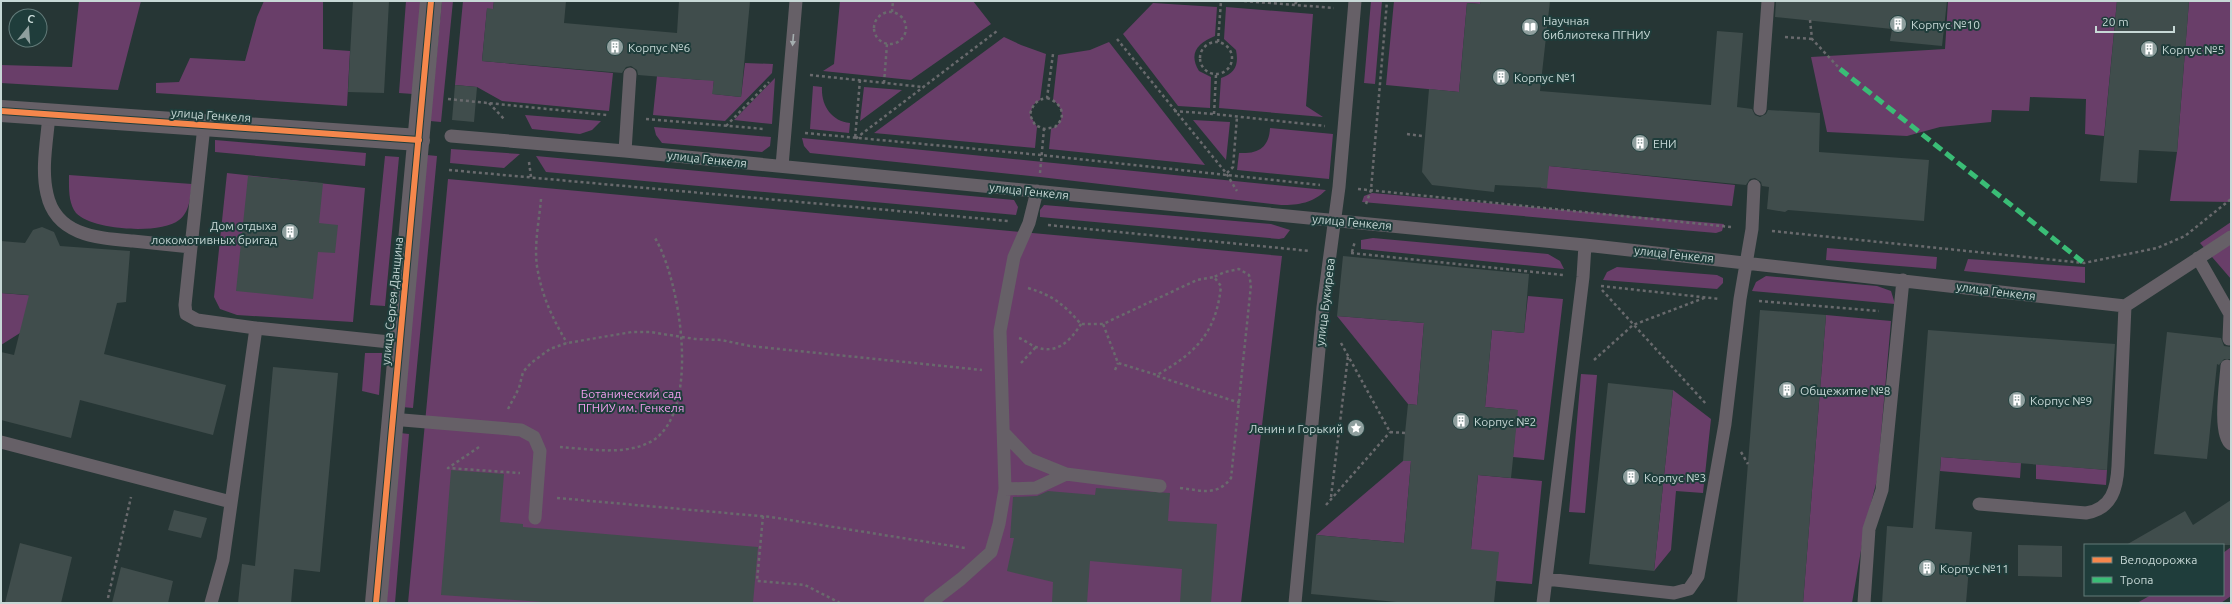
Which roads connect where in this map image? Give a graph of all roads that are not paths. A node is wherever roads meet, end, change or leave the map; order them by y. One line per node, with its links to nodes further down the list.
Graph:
1 (431, 1): 11 (street, улица Сергея Данщина)
2 (796, 1): 13 (lane, one-way to 13)
3 (1768, 1): 6 (lane)
4 (1355, 5): 16 (lane, улица Букирева)
5 (630, 74): 12 (lane)
6 (1760, 109)
7 (1, 111): 8 (street, улица Генкеля)
8 (49, 115): 9 (street, улица Генкеля); 19 (lane)
9 (204, 126): 11 (street, улица Генкеля); 19 (lane)
10 (451, 136): 12 (lane, улица Генкеля)
11 (419, 140): 26 (street, улица Сергея Данщина)
12 (625, 151): 13 (lane, улица Генкеля)
13 (782, 166): 15 (lane, улица Генкеля)
14 (1754, 186): 21 (lane)
15 (1037, 191): 16 (lane, улица Генкеля); 29 (lane)
16 (1335, 221): 18 (lane, улица Генкеля); 42 (lane, улица Букирева)
17 (2231, 237): 20 (lane)
18 (1585, 245): 21 (lane, улица Генкеля); 38 (lane)
19 (191, 247): 24 (lane)
20 (2198, 258): 23 (lane); 25 (lane)
21 (1747, 262): 22 (lane, улица Генкеля); 38 (lane)
22 (1903, 280): 23 (lane, улица Генкеля); 44 (lane)
23 (2125, 306): 36 (lane)
24 (256, 328): 26 (lane); 35 (lane)
25 (2230, 339)
26 (399, 343): 28 (street, улица Сергея Данщина)
27 (2227, 366): 31 (lane)
28 (391, 419): 37 (lane); 40 (street, улица Сергея Данщина)
29 (1003, 432): 32 (lane); 34 (lane)
30 (1, 442): 35 (lane)
31 (2231, 444)
32 (1066, 474): 33 (lane); 34 (lane)
33 (1160, 486)
34 (1005, 489): 41 (lane)
35 (231, 502): 39 (lane)
36 (1979, 504)
37 (535, 518)
38 (1546, 579): 43 (lane)
39 (211, 603)
40 (376, 603)
41 (930, 603)
42 (1295, 603)
43 (1543, 603)
44 (1864, 603)

